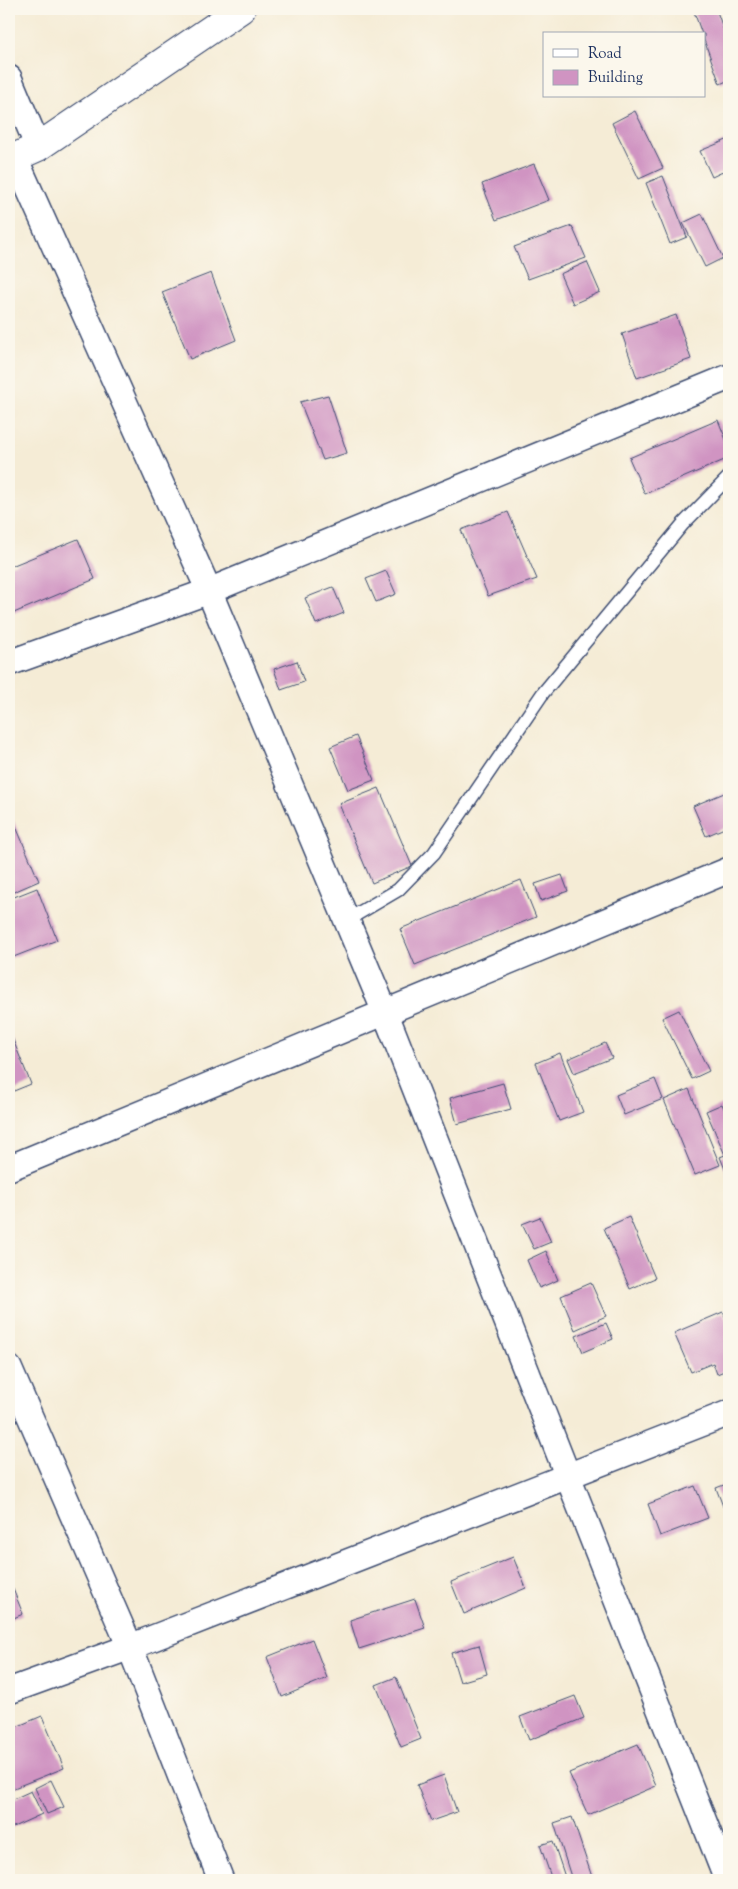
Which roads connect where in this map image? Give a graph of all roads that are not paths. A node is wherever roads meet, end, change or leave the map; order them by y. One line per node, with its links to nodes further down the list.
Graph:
1 (241, 9): 3 (street)
2 (9, 78): 3 (street)
3 (21, 155): 6 (street)
4 (729, 377): 6 (street)
5 (729, 477): 9 (lane)
6 (209, 591): 7 (street); 9 (street)
7 (9, 663)
8 (729, 870): 10 (street)
9 (347, 920): 10 (street)
10 (385, 1012): 11 (street); 14 (street)
11 (9, 1168)
12 (9, 1368): 15 (street)
13 (729, 1414): 14 (street)
14 (567, 1478): 15 (street); 18 (street)
15 (130, 1647): 16 (street); 17 (street)
16 (9, 1692)
17 (222, 1880)
18 (727, 1880)

